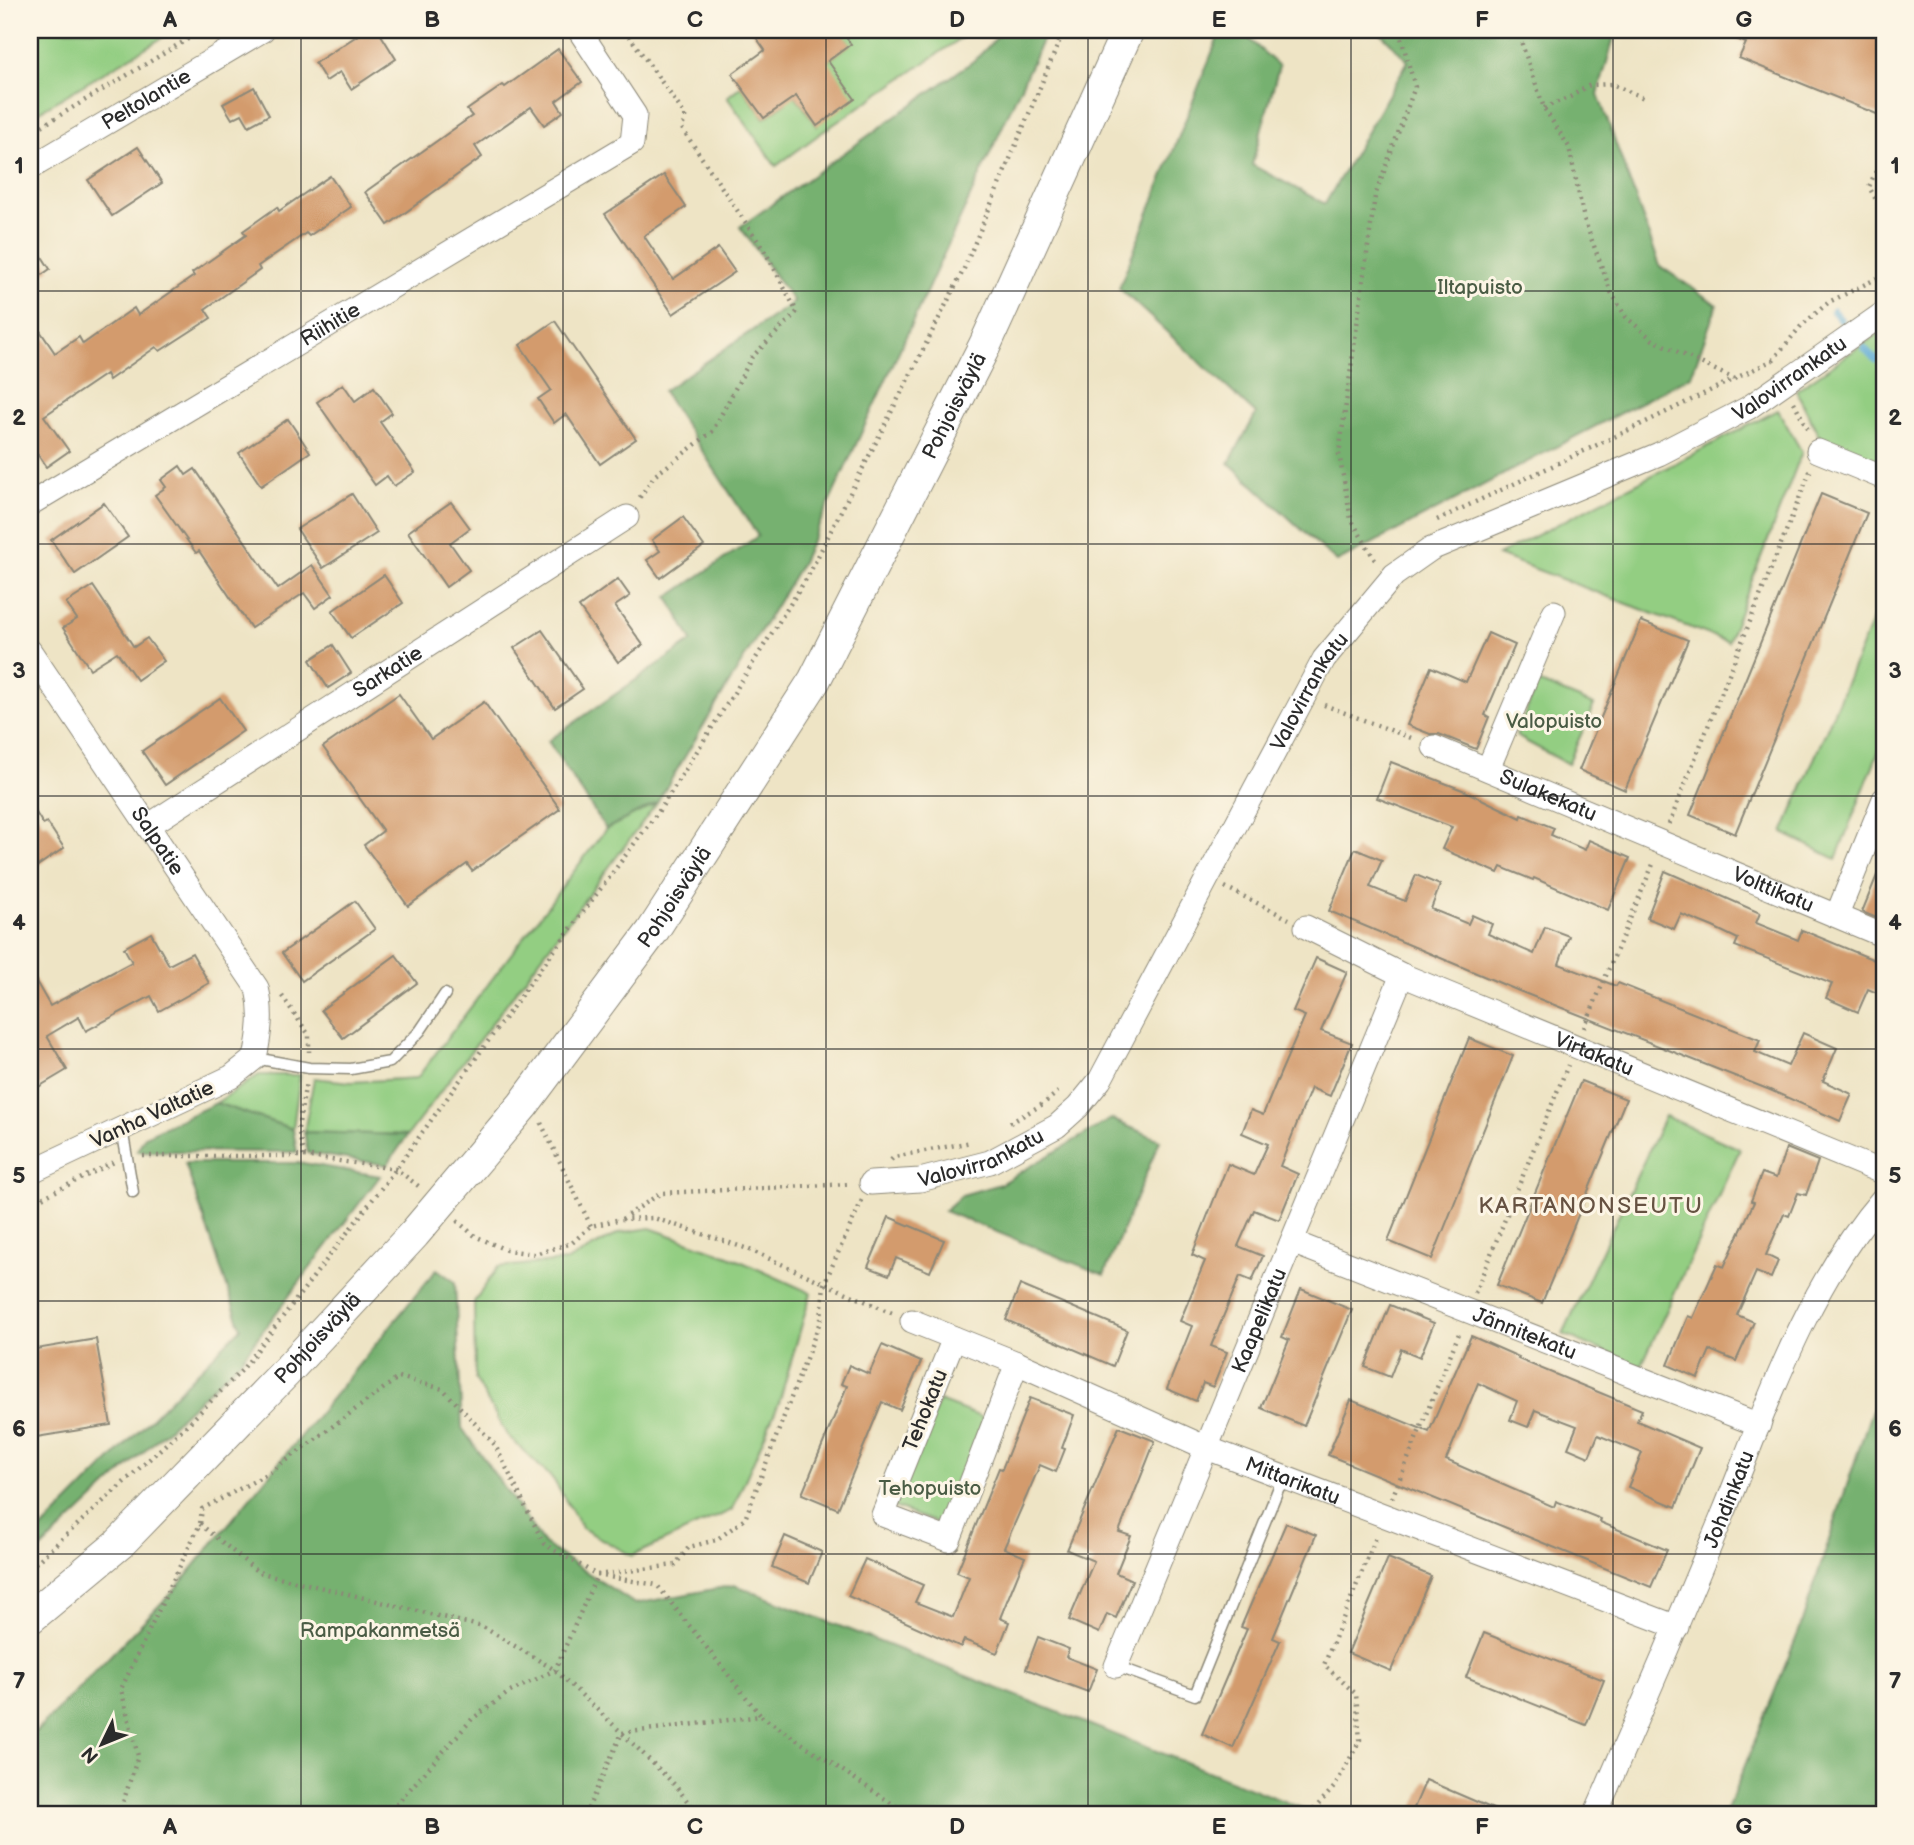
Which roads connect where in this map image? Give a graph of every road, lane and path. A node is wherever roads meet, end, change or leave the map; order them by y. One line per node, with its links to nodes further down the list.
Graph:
1 (203, 30): 11 (path)
2 (263, 30): 13 (street, Peltolantie)
3 (579, 30): 21 (street, Riihitie)
4 (625, 30): 22 (path)
5 (1064, 30): 44 (path)
6 (1399, 30): 23 (path)
7 (1517, 30): 10 (path)
8 (1126, 33): 40 (main road, Pohjoisväylä)
9 (1646, 99): 10 (path)
10 (1544, 108): 17 (path)
11 (30, 133)
12 (1884, 152): 14 (path)
13 (30, 168)
14 (1884, 214)
15 (1884, 275): 18 (path)
16 (1884, 313): 18 (street, Valovirrankatu)
17 (1735, 380)
18 (1784, 383): 19 (path); 26 (street, Valovirrankatu)
19 (1818, 451): 20 (street)
20 (1884, 478)
21 (30, 504)
22 (627, 517): 30 (street, Sarkatie)
23 (1375, 560)
24 (1554, 612): 28 (street)
25 (30, 651): 30 (street, Salpatie)
26 (1303, 697): 27 (path); 32 (street, Valovirrankatu)
27 (1434, 747): 28 (street, Sulakekatu)
28 (1488, 769): 31 (street, Sulakekatu)
29 (1884, 799): 33 (street)
30 (148, 827): 38 (street, Salpatie)
31 (1662, 841): 33 (street, Volttikatu)
32 (1207, 878): 34 (path); 47 (street, Valovirrankatu)
33 (1837, 915): 35 (street, Volttikatu)
34 (1306, 927): 36 (street, Virtakatu)
35 (1884, 936)
36 (1402, 975): 46 (street, Virtakatu); 55 (street, Kaapelikatu)
37 (445, 994): 39 (lane)
38 (257, 1049): 39 (lane); 41 (street, Vanha Valtatie)
39 (309, 1068): 43 (path)
40 (523, 1105): 54 (path); 66 (main road, Pohjoisväylä)
41 (122, 1129): 42 (lane); 45 (street, Vanha Valtatie)
42 (127, 1156): 43 (path); 49 (lane); 51 (path)
43 (304, 1156): 44 (path)
44 (396, 1169): 48 (path); 64 (path)
45 (30, 1172)
46 (1884, 1173)
47 (871, 1182): 53 (path); 56 (path)
48 (424, 1191)
49 (133, 1192)
50 (1884, 1197): 60 (street, Johdinkatu)
51 (30, 1204)
52 (451, 1216): 54 (path)
53 (621, 1219): 54 (path); 56 (path)
54 (591, 1226)
55 (1292, 1242): 60 (street, Jännitekatu); 61 (street, Kaapelikatu)
56 (824, 1284): 57 (path); 65 (path)
57 (912, 1321): 58 (street, Mittarikatu)
58 (954, 1338): 59 (street, Mittarikatu); 59 (street, Tehokatu)
59 (1017, 1363): 61 (street, Mittarikatu)
60 (1759, 1425): 67 (street, Johdinkatu)
61 (1207, 1448): 62 (street, Mittarikatu); 70 (street, Kaapelikatu)
62 (1283, 1477): 67 (street, Mittarikatu); 70 (lane)
63 (200, 1524): 65 (path); 71 (path); 74 (path)
64 (30, 1568)
65 (597, 1575): 71 (path); 72 (path)
66 (39, 1611): 68 (main road, Pohjoisväylä)
67 (1677, 1627): 80 (street, Johdinkatu)
68 (30, 1630)
69 (1324, 1665): 79 (path)
70 (1116, 1666)
71 (555, 1670): 73 (path); 75 (path)
72 (761, 1716): 73 (path); 78 (path)
73 (622, 1733): 76 (path); 77 (path)
74 (119, 1815)
75 (387, 1815)
76 (585, 1815)
77 (698, 1815)
78 (909, 1815)
79 (1309, 1815)
80 (1595, 1815)

